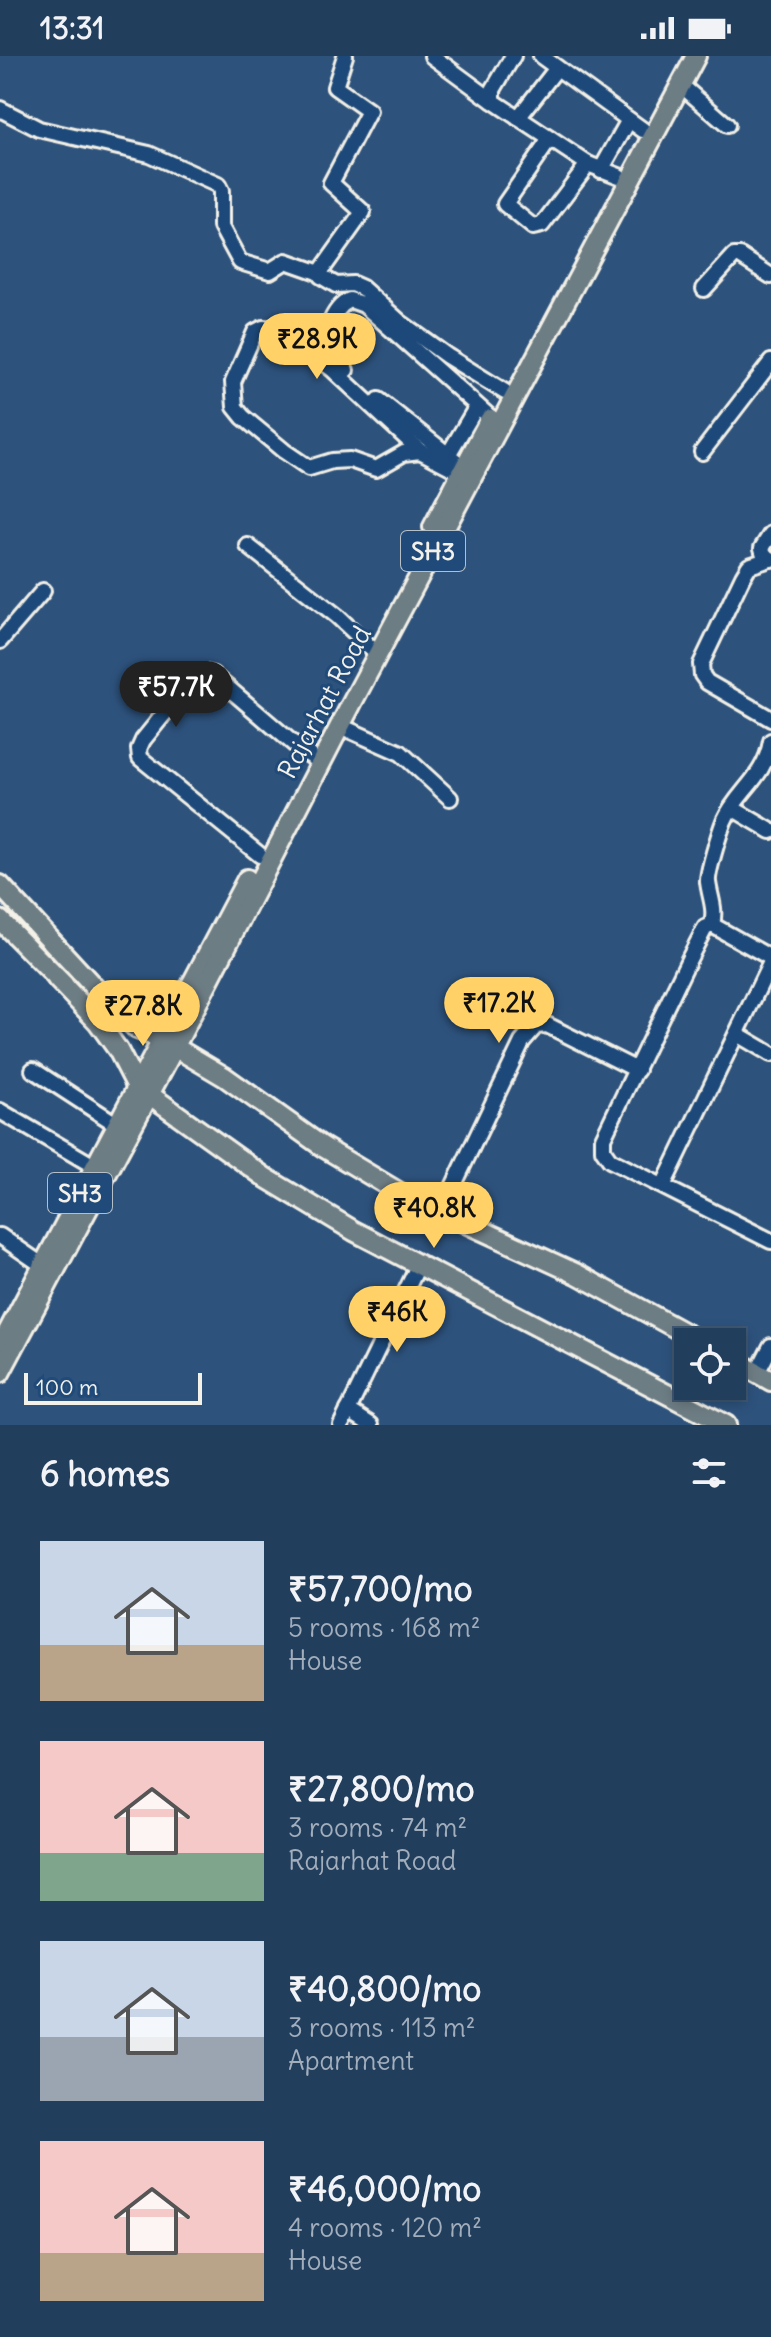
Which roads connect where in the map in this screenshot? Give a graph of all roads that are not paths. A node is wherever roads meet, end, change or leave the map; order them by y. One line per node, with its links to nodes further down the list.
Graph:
1 (345, 56): 17 (street)
2 (432, 56): 9 (street)
3 (513, 56): 9 (street)
4 (541, 56): 7 (street)
5 (683, 56): 12 (main road, Rajarhat Road / SH3)
6 (696, 56): 8 (main road, Rajarhat Road / SH3)
7 (557, 68): 11 (street); 12 (street)
8 (681, 85): 13 (street); 16 (main road, Rajarhat Road / SH3)
9 (493, 101): 11 (street)
10 (0, 109): 17 (street)
11 (518, 118): 14 (street)
12 (636, 125): 15 (street); 16 (main road, Rajarhat Road / SH3)
13 (727, 125)
14 (550, 139): 15 (street); 15 (street)
15 (594, 167): 16 (street)
16 (624, 179): 21 (main road, Rajarhat Road / SH3); 26 (main road, Rajarhat Road / SH3)
17 (320, 273): 21 (street)
18 (771, 276): 19 (street)
19 (704, 289)
20 (771, 362): 24 (street)
21 (505, 392): 22 (main road, Rajarhat Road / SH3)
22 (484, 412): 25 (street); 25 (street); 26 (main road, Rajarhat Road / SH3)
23 (420, 451): 23 (street); 26 (street)
24 (702, 452)
25 (448, 455): 26 (street)
26 (466, 473): 32 (main road, Rajarhat Road / SH3); 34 (main road, Rajarhat Road / SH3)
27 (771, 534): 29 (street)
28 (248, 546): 32 (street)
29 (771, 559): 33 (street)
30 (43, 591): 31 (street)
31 (0, 641)
32 (371, 648): 36 (main road, Rajarhat Road / SH3)
33 (771, 719)
34 (340, 726): 37 (street); 46 (main road, Rajarhat Road / SH3)
35 (771, 741): 38 (street)
36 (312, 757): 40 (main road, Rajarhat Road / SH3); 40 (street)
37 (450, 798)
38 (732, 808): 39 (street); 43 (street)
39 (771, 831)
40 (260, 855): 46 (main road, Rajarhat Road / SH3)
41 (0, 885): 46 (main road)
42 (0, 920): 50 (main road)
43 (712, 925): 44 (street); 49 (street)
44 (771, 960): 45 (street)
45 (737, 1034): 47 (street); 54 (street)
46 (168, 1043): 50 (main road, Rajarhat Road / SH3); 55 (main road)
47 (771, 1054)
48 (33, 1070): 52 (street)
49 (637, 1070): 54 (street); 55 (street)
50 (142, 1090): 52 (main road, Rajarhat Road / SH3); 59 (main road); 64 (main road, Rajarhat Road / SH3)
51 (0, 1111): 53 (street)
52 (116, 1124): 53 (main road, Rajarhat Road / SH3)
53 (94, 1166): 58 (main road, Rajarhat Road / SH3)
54 (663, 1186): 57 (street)
55 (441, 1212): 60 (main road)
56 (0, 1236): 58 (street)
57 (771, 1241)
58 (42, 1265): 62 (main road, Rajarhat Road / SH3)
59 (418, 1266): 66 (street); 69 (main road)
60 (675, 1328)
61 (771, 1346): 65 (street)
62 (0, 1347)
63 (746, 1367): 65 (main road)
64 (1, 1369)
65 (764, 1377)
66 (348, 1410): 67 (street); 68 (street)
67 (341, 1425)
68 (371, 1425)
69 (726, 1425)

